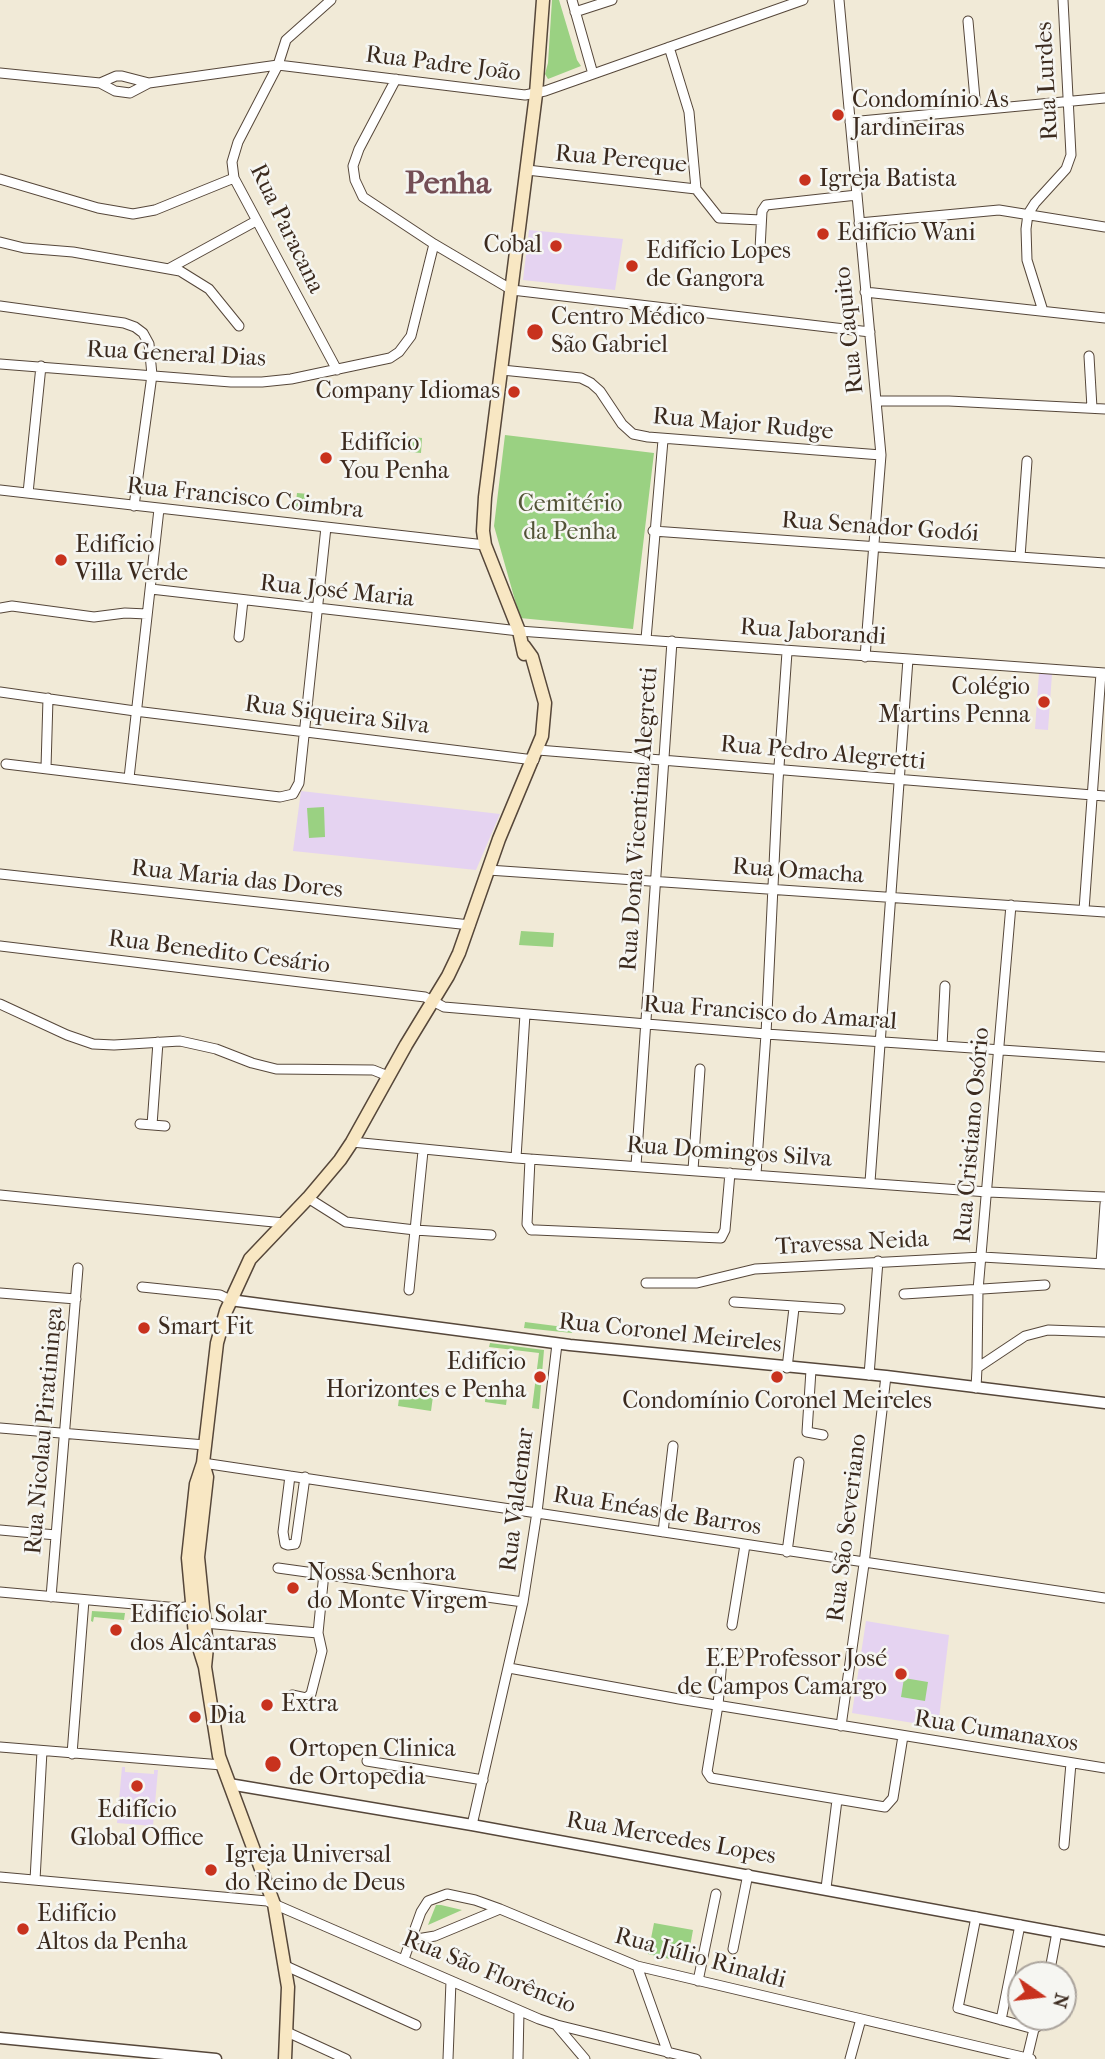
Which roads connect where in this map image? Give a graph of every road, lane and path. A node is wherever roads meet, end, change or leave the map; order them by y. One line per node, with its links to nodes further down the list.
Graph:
1 (331, 0): 11 (street, Rua Paracana)
2 (543, 0): 17 (main road)
3 (572, 0): 8 (street)
4 (612, 0): 8 (street)
5 (803, 0): 10 (street, Rua Padre João)
6 (839, 0): 21 (street, Rua Caquito)
7 (1063, 0): 19 (street, Rua Lurdes)
8 (575, 12): 13 (street)
9 (968, 21): 20 (street)
10 (669, 47): 13 (street, Rua Padre João); 25 (street, Rua Pereque)
11 (278, 65): 14 (street, Rua Padre João); 16 (street, Rua Padre João); 24 (street, Rua Paracana)
12 (0, 73): 15 (street, Rua Padre João)
13 (593, 74): 17 (street, Rua Padre João)
14 (396, 79): 17 (street, Rua Padre João); 33 (street)
15 (100, 83): 16 (street, Rua Padre João); 16 (street, Rua Padre João)
16 (149, 83)
17 (536, 94): 22 (main road)
18 (1105, 98): 19 (street)
19 (1070, 101): 20 (street); 27 (street, Rua Lurdes)
20 (976, 110): 21 (street)
21 (850, 121): 26 (street, Rua Caquito)
22 (527, 170): 25 (street, Rua Pereque); 36 (main road)
23 (0, 178): 24 (street)
24 (234, 178): 29 (street, Rua Paracana)
25 (696, 189): 28 (street)
26 (857, 195): 28 (street); 30 (street, Rua Caquito)
27 (1028, 214): 30 (street); 31 (street); 39 (street)
28 (761, 220): 34 (street)
29 (256, 221): 35 (street); 46 (street, Rua Paracana)
30 (859, 223): 37 (street, Rua Caquito)
31 (1105, 227)
32 (0, 242): 35 (street)
33 (434, 244): 36 (street); 46 (street, Rua General Dias)
34 (760, 249)
35 (170, 268): 41 (street)
36 (512, 290): 42 (street); 47 (main road)
37 (865, 292): 39 (street); 42 (street, Rua Caquito)
38 (0, 306): 48 (street)
39 (1043, 311): 40 (street)
40 (1105, 318)
41 (239, 326)
42 (870, 332): 49 (street, Rua Caquito)
43 (1089, 356): 50 (street)
44 (0, 363): 45 (street, Rua General Dias)
45 (41, 366): 48 (street, Rua General Dias); 56 (street)
46 (337, 370): 48 (street, Rua General Dias)
47 (502, 370): 52 (street, Rua Major Rudge); 61 (main road)
48 (152, 375): 57 (street)
49 (877, 401): 50 (street); 53 (street, Rua Caquito)
50 (1092, 408): 51 (street)
51 (1105, 409)
52 (663, 440): 53 (street, Rua Major Rudge); 60 (street)
53 (881, 455): 62 (street, Rua Caquito)
54 (1027, 461): 63 (street)
55 (0, 490): 56 (street, Rua Francisco Coimbra)
56 (28, 494): 57 (street, Rua Francisco Coimbra)
57 (134, 506): 58 (street, Rua Francisco Coimbra)
58 (159, 509): 59 (street, Rua Francisco Coimbra); 65 (street)
59 (326, 527): 61 (street, Rua Francisco Coimbra); 68 (street)
60 (653, 531): 62 (street, Rua Senador Godói); 72 (street)
61 (485, 545): 70 (main road)
62 (875, 547): 63 (street, Rua Senador Godói); 75 (street, Rua Caquito)
63 (1020, 557): 64 (street, Rua Senador Godói)
64 (1105, 563)
65 (151, 589): 66 (street, Rua José Maria); 69 (street)
66 (243, 600): 68 (street, Rua José Maria); 71 (street)
67 (0, 608): 69 (street)
68 (317, 610): 70 (street, Rua José Maria); 81 (street)
69 (147, 614): 80 (street)
70 (519, 631): 72 (street, Rua Jaborandi); 82 (main road)
71 (239, 637)
72 (646, 639): 73 (street, Rua Jaborandi)
73 (672, 641): 74 (street, Rua Jaborandi); 83 (street, Rua Dona Vicentina Alegretti)
74 (787, 652): 75 (street, Rua Jaborandi); 86 (street)
75 (865, 657): 76 (street, Rua Jaborandi)
76 (908, 660): 77 (street, Rua Jaborandi); 88 (street)
77 (1103, 673): 89 (street)
78 (0, 692): 79 (street, Rua Siqueira Silva)
79 (48, 698): 80 (street, Rua Siqueira Silva); 85 (street)
80 (135, 711): 81 (street, Rua Siqueira Silva); 87 (street)
81 (304, 732): 82 (street, Rua Siqueira Silva); 87 (street)
82 (536, 755): 83 (street, Rua Pedro Alegretti); 91 (main road)
83 (663, 760): 86 (street, Rua Pedro Alegretti); 93 (street, Rua Dona Vicentina Alegretti)
84 (6, 764): 85 (street)
85 (46, 768): 87 (street)
86 (774, 770): 88 (street, Rua Pedro Alegretti); 94 (street)
87 (129, 778)
88 (899, 779): 89 (street, Rua Pedro Alegretti); 95 (street)
89 (1091, 795): 90 (street, Rua Pedro Alegretti); 97 (street)
90 (1105, 796)
91 (488, 870): 93 (street, Rua Omacha); 99 (main road)
92 (0, 874): 99 (street, Rua Maria das Dores)
93 (655, 881): 94 (street, Rua Omacha); 105 (street, Rua Dona Vicentina Alegretti)
94 (773, 890): 95 (street, Rua Omacha); 106 (street)
95 (891, 897): 96 (street, Rua Omacha); 108 (street)
96 (1011, 905): 97 (street, Rua Omacha); 110 (street, Rua Cristiano Osório)
97 (1084, 910): 98 (street, Rua Omacha)
98 (1105, 912)
99 (470, 925): 102 (main road)
100 (0, 946): 102 (street, Rua Benedito Cesário)
101 (945, 986): 109 (street)
102 (433, 1001): 104 (street, Rua Francisco do Amaral); 113 (main road)
103 (0, 1004): 107 (street)
104 (525, 1014): 105 (street, Rua Francisco do Amaral); 119 (street)
105 (645, 1024): 106 (street, Rua Francisco do Amaral); 121 (street, Rua Dona Vicentina Alegretti)
106 (766, 1034): 108 (street, Rua Francisco do Amaral); 124 (street)
107 (158, 1042): 113 (street); 115 (street)
108 (880, 1042): 109 (street, Rua Francisco do Amaral); 125 (street)
109 (942, 1046): 110 (street, Rua Francisco do Amaral)
110 (1000, 1051): 111 (street, Rua Francisco do Amaral); 126 (street, Rua Cristiano Osório)
111 (1105, 1057)
112 (700, 1069): 122 (street)
113 (388, 1076): 117 (main road)
114 (140, 1124): 115 (street)
115 (152, 1125): 116 (street)
116 (164, 1126)
117 (352, 1142): 118 (street, Rua Domingos Silva); 129 (main road)
118 (423, 1151): 119 (street, Rua Domingos Silva); 132 (street)
119 (516, 1158): 120 (street, Rua Domingos Silva)
120 (530, 1159): 121 (street, Rua Domingos Silva); 123 (street)
121 (636, 1166): 122 (street, Rua Domingos Silva)
122 (693, 1170): 123 (street, Rua Domingos Silva)
123 (730, 1173): 124 (street, Rua Domingos Silva)
124 (756, 1174): 125 (street, Rua Domingos Silva)
125 (870, 1182): 126 (street, Rua Domingos Silva)
126 (988, 1192): 128 (street, Rua Domingos Silva); 134 (street, Rua Cristiano Osório)
127 (0, 1195): 131 (street)
128 (1105, 1197)
129 (308, 1198): 131 (main road); 132 (street)
130 (1105, 1204): 136 (street)
131 (284, 1223): 146 (main road)
132 (415, 1230): 133 (street); 141 (street)
133 (491, 1235)
134 (982, 1257): 135 (street, Travessa Neida); 136 (street, Travessa Neida); 142 (street, Rua Cristiano Osório)
135 (878, 1261): 138 (street, Travessa Neida); 155 (street)
136 (1103, 1263)
137 (78, 1268): 145 (street, Rua Nicolau Piratininga)
138 (646, 1283)
139 (1045, 1285): 142 (street)
140 (142, 1287): 146 (street)
141 (409, 1290)
142 (978, 1290): 144 (street); 153 (street, Rua Cristiano Osório)
143 (0, 1293): 145 (street)
144 (904, 1294)
145 (76, 1299): 160 (street, Rua Nicolau Piratininga)
146 (230, 1300): 151 (street, Rua Coronel Meireles); 162 (main road)
147 (734, 1302): 148 (street)
148 (794, 1308): 149 (street); 152 (street)
149 (840, 1310)
150 (1105, 1332): 153 (street)
151 (557, 1344): 152 (street, Rua Coronel Meireles); 168 (street, Rua Valdemar)
152 (787, 1368): 154 (street, Rua Coronel Meireles)
153 (977, 1368): 157 (street, Rua Cristiano Osório)
154 (811, 1370): 155 (street, Rua Coronel Meireles); 161 (street)
155 (869, 1375): 156 (street, Rua Coronel Meireles)
156 (886, 1377): 157 (street, Rua Coronel Meireles); 174 (street, Rua São Severiano)
157 (976, 1388): 158 (street, Rua Coronel Meireles)
158 (1105, 1403)
159 (0, 1428): 160 (street)
160 (65, 1433): 162 (street); 171 (street, Rua Nicolau Piratininga)
161 (823, 1435)
162 (205, 1445): 165 (main road)
163 (673, 1446): 170 (street)
164 (799, 1462): 173 (street)
165 (203, 1463): 166 (street, Rua Enéas de Barros); 182 (main road)
166 (290, 1476): 167 (street, Rua Enéas de Barros); 167 (street)
167 (305, 1477): 168 (street, Rua Enéas de Barros)
168 (537, 1512): 170 (street, Rua Enéas de Barros); 181 (street, Rua Valdemar)
169 (0, 1530): 171 (street)
170 (663, 1532): 172 (street, Rua Enéas de Barros)
171 (56, 1535): 178 (street, Rua Nicolau Piratininga)
172 (746, 1545): 173 (street, Rua Enéas de Barros); 184 (street)
173 (788, 1552): 174 (street, Rua Enéas de Barros)
174 (864, 1563): 179 (street, Rua Enéas de Barros); 191 (street, Rua São Severiano)
175 (278, 1567): 176 (street)
176 (324, 1573): 181 (street); 185 (street)
177 (0, 1592): 178 (street)
178 (51, 1597): 180 (street)
179 (1105, 1598)
180 (84, 1600): 182 (street); 195 (street)
181 (523, 1602): 188 (street, Rua Valdemar)
182 (197, 1604): 183 (main road); 187 (main road)
183 (204, 1623): 185 (street); 187 (main road)
184 (732, 1625)
185 (318, 1633): 189 (street)
186 (738, 1653): 190 (street)
187 (205, 1667): 198 (main road)
188 (509, 1668): 190 (street, Rua Cumanaxos); 200 (street, Rua Valdemar)
189 (292, 1695)
190 (718, 1706): 191 (street, Rua Cumanaxos); 202 (street)
191 (841, 1726): 192 (street, Rua Cumanaxos)
192 (903, 1736): 197 (street, Rua Cumanaxos); 202 (street)
193 (0, 1747): 194 (street)
194 (42, 1751): 195 (street); 207 (street)
195 (72, 1754): 198 (street)
196 (367, 1761): 200 (street)
197 (1071, 1763): 199 (street, Rua Cumanaxos); 204 (street)
198 (222, 1765): 201 (main road)
199 (1105, 1768)
200 (483, 1780): 203 (street, Rua Valdemar)
201 (229, 1784): 203 (street, Rua Mercedes Lopes); 210 (main road)
202 (837, 1800): 208 (street)
203 (472, 1825): 205 (street, Rua Mercedes Lopes)
204 (1064, 1844)
205 (748, 1874): 208 (street, Rua Mercedes Lopes); 217 (street)
206 (0, 1877): 207 (street, Rua São Florêncio)
207 (35, 1880): 210 (street, Rua São Florêncio)
208 (826, 1888): 212 (street, Rua Mercedes Lopes)
209 (716, 1894): 222 (street)
210 (274, 1904): 218 (street, Rua São Florêncio); 220 (main road)
211 (500, 1909): 215 (street); 215 (street, Rua Júlio Rinaldi); 221 (street, Rua Júlio Rinaldi)
212 (976, 1917): 213 (street, Rua Mercedes Lopes); 226 (street)
213 (1020, 1925): 214 (street, Rua Mercedes Lopes); 226 (street)
214 (1057, 1932): 216 (street, Rua Mercedes Lopes); 219 (street)
215 (411, 1940): 218 (street, Rua Júlio Rinaldi)
216 (1105, 1941)
217 (733, 1950)
218 (404, 1959): 223 (street, Rua São Florêncio)
219 (1052, 1961)
220 (286, 1966): 228 (street); 231 (main road)
221 (637, 1966): 222 (street, Rua Júlio Rinaldi); 233 (street)
222 (698, 1981): 225 (street, Rua Júlio Rinaldi)
223 (452, 1982): 224 (street, Rua São Florêncio); 237 (street)
224 (519, 2011): 229 (street, Rua São Florêncio); 238 (street)
225 (861, 2019): 241 (street); 242 (street, Rua Júlio Rinaldi)
226 (1001, 2020): 227 (street)
227 (1007, 2020)
228 (416, 2025)
229 (556, 2025): 233 (street, Rua São Florêncio); 239 (street)
230 (1036, 2031): 242 (street)
231 (287, 2032): 235 (main road); 236 (street)
232 (0, 2038): 234 (street)
233 (668, 2053): 240 (street, Rua São Florêncio)
234 (216, 2059)
235 (285, 2059)
236 (346, 2059)
237 (448, 2059)
238 (518, 2059)
239 (585, 2059)
240 (696, 2059)
241 (850, 2059)
242 (1029, 2059)

